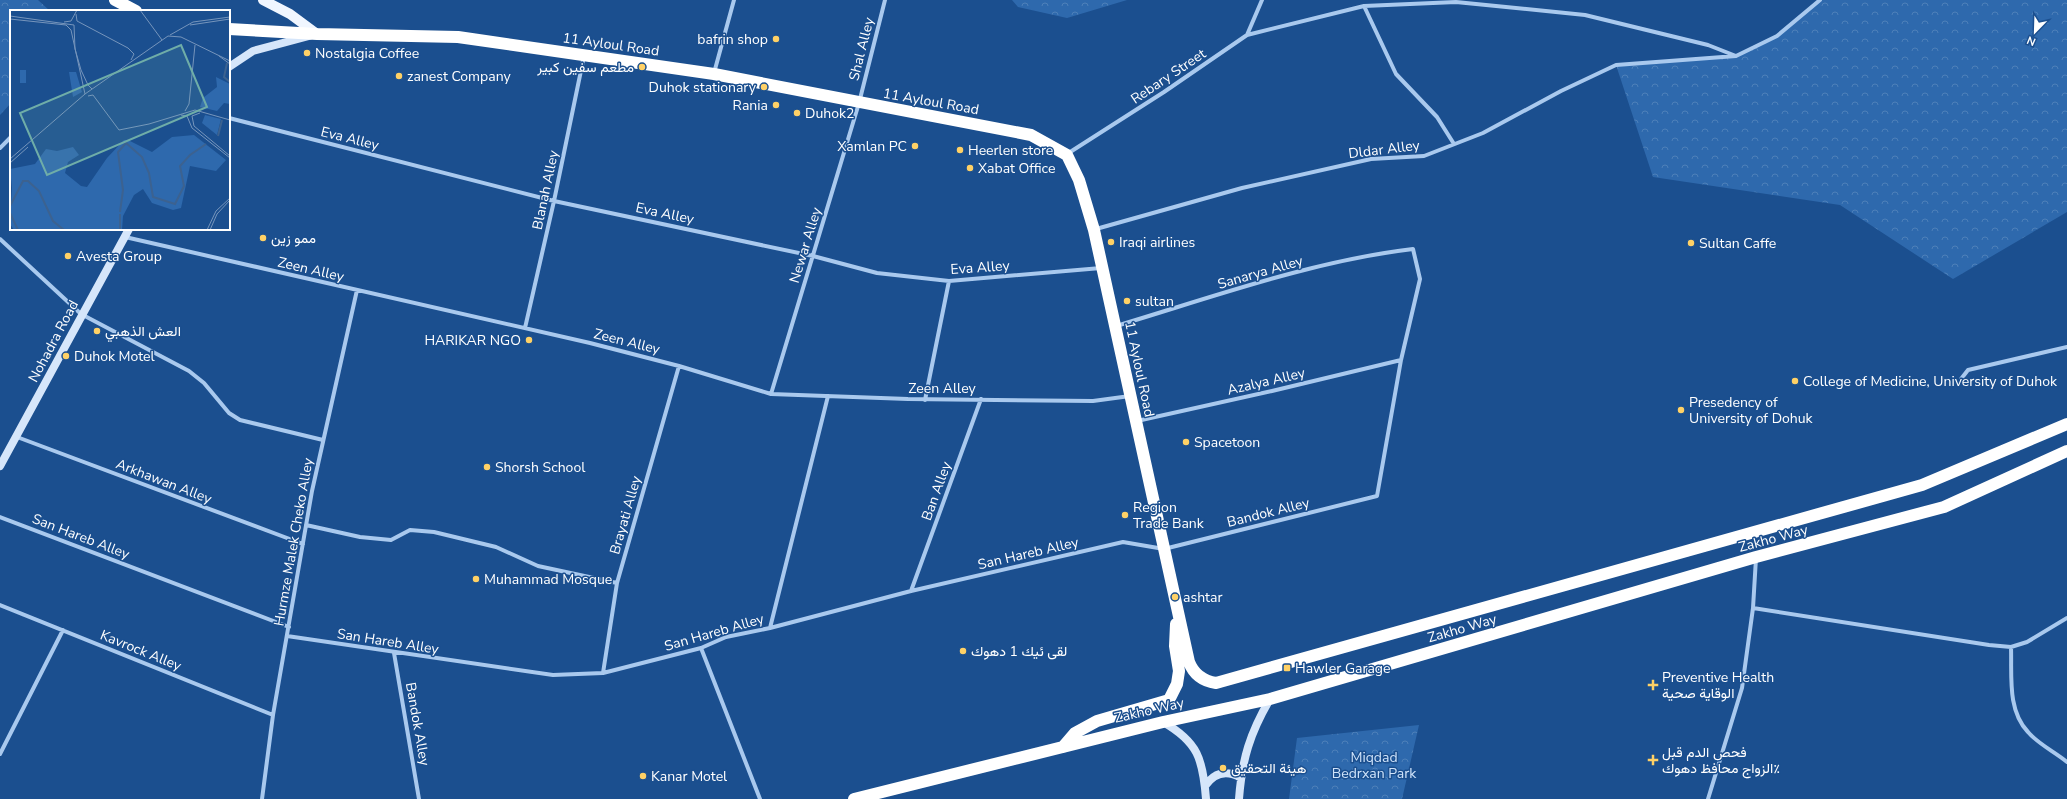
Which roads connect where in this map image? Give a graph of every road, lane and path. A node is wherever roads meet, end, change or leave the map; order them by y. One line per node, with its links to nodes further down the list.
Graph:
1 (115, 0): 8 (highway)
2 (262, 0): 10 (main road)
3 (734, 0): 15 (street)
4 (885, 0): 16 (street, Shal Alley)
5 (1262, 0): 11 (street)
6 (1820, 0): 13 (street)
7 (1364, 6): 11 (street); 13 (street); 19 (street)
8 (134, 10)
9 (230, 29): 10 (highway, 11 Ayloul Road)
10 (317, 34): 12 (highway, 11 Ayloul Road); 14 (street)
11 (1247, 36): 21 (street, Rebary Street)
12 (584, 56): 15 (highway, 11 Ayloul Road); 22 (street, Blanah Alley)
13 (1736, 56): 19 (street, Dldar Alley)
14 (230, 66)
15 (714, 74): 16 (highway, 11 Ayloul Road)
16 (859, 103): 21 (highway, 11 Ayloul Road); 26 (street, Newar Alley)
17 (230, 118): 22 (street, Eva Alley)
18 (10, 138): 20 (street)
19 (1454, 144): 23 (street, Dldar Alley)
20 (0, 148)
21 (1067, 155): 23 (highway, 11 Ayloul Road)
22 (554, 201): 26 (street, Eva Alley); 32 (street, Blanah Alley)
23 (1094, 230): 27 (highway, 11 Ayloul Road)
24 (127, 233): 29 (street, Zeen Alley); 30 (street, Nohadra Road)
25 (0, 238): 30 (street)
26 (813, 256): 28 (street, Eva Alley); 37 (street, Newar Alley)
27 (1102, 268): 28 (street, Eva Alley); 31 (highway, 11 Ayloul Road)
28 (949, 282): 41 (street)
29 (357, 290): 32 (street, Zeen Alley); 45 (street, Hurmze Malek Cheko Alley)
30 (81, 314): 44 (street, Nohadra Road); 45 (street)
31 (1115, 326): 34 (street, Sanarya Alley); 39 (highway, 11 Ayloul Road)
32 (525, 328): 35 (street, Zeen Alley)
33 (2067, 347): 36 (street)
34 (1402, 360): 42 (street, Azalya Alley); 51 (street, Bandok Alley)
35 (679, 366): 37 (street, Zeen Alley); 53 (street, Brayati Alley)
36 (1961, 379)
37 (771, 394): 38 (street, Zeen Alley)
38 (828, 396): 41 (street, Zeen Alley); 60 (street)
39 (1130, 396): 40 (street, Zeen Alley); 42 (highway, 11 Ayloul Road)
40 (981, 399): 41 (street, Zeen Alley); 54 (street, Ban Alley)
41 (925, 400)
42 (1136, 421): 51 (highway, 11 Ayloul Road)
43 (2067, 424): 67 (highway, Zakho Way)
44 (17, 437): 47 (street, Nohadra Road); 50 (street, Arkhawan Alley)
45 (323, 440): 49 (street, Hurmze Malek Cheko Alley)
46 (2067, 451): 52 (highway, Zakho Way)
47 (0, 466)
48 (0, 516): 59 (street, San Hareb Alley)
49 (306, 525): 50 (street, Hurmze Malek Cheko Alley); 53 (street)
50 (303, 544): 59 (street, Hurmze Malek Cheko Alley)
51 (1164, 549): 54 (street, San Hareb Alley); 56 (highway, 11 Ayloul Road)
52 (1756, 557): 57 (street); 68 (highway, Zakho Way)
53 (617, 583): 66 (street, Brayati Alley)
54 (911, 590): 60 (street, San Hareb Alley)
55 (0, 605): 61 (street, Kavrock Alley)
56 (1176, 605): 67 (highway, 11 Ayloul Road); 71 (highway)
57 (1753, 608): 63 (street); 82 (street)
58 (2067, 618): 63 (street)
59 (289, 627): 62 (street, Hurmze Malek Cheko Alley)
60 (770, 628): 64 (street, San Hareb Alley)
61 (63, 630): 69 (street, Kavrock Alley); 72 (street)
62 (287, 636): 65 (street, San Hareb Alley); 69 (street, Hurmze Malek Cheko Alley)
63 (2011, 647): 73 (street)
64 (701, 648): 66 (street, San Hareb Alley); 78 (street)
65 (394, 653): 66 (street, San Hareb Alley); 77 (street, Bandok Alley)
66 (603, 673)
67 (1216, 683)
68 (1270, 700): 70 (highway, Zakho Way); 74 (street)
69 (274, 715): 76 (street, Hurmze Malek Cheko Alley)
70 (1163, 722): 71 (highway, Zakho Way); 75 (street)
71 (1063, 747): 79 (highway, Zakho Way)
72 (0, 754)
73 (2067, 762)
74 (1241, 778): 75 (street); 81 (street)
75 (1205, 786): 80 (street)
76 (262, 799)
77 (419, 799)
78 (760, 799)
79 (854, 799)
80 (1206, 799)
81 (1240, 799)
82 (1708, 799)

